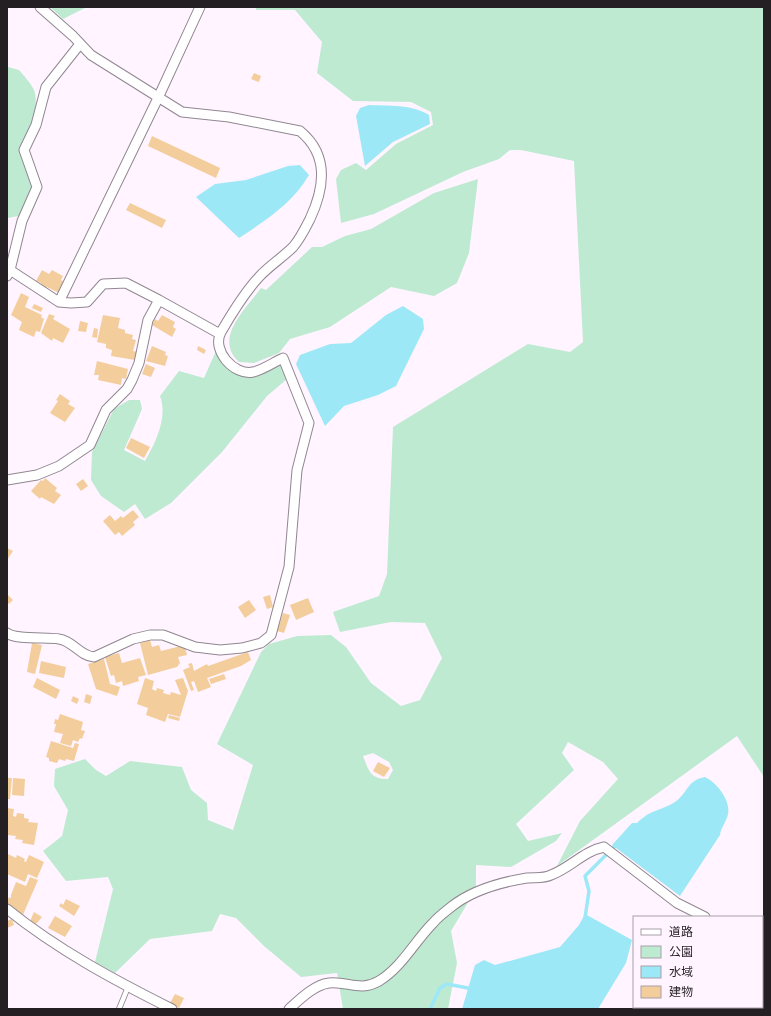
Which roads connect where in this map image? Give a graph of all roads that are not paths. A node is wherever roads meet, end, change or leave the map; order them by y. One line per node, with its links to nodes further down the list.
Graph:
1 (40, 7): 3 (street)
2 (200, 7): 4 (street)
3 (80, 44): 4 (street); 5 (street)
4 (158, 98): 7 (street); 8 (street)
5 (9, 273): 7 (street)
6 (159, 300): 7 (street); 8 (street); 9 (street)
7 (59, 302)
8 (220, 334): 10 (street)
9 (7, 480)
10 (8, 637)
11 (7, 909): 13 (street)
12 (703, 916): 16 (street)
13 (128, 987): 14 (lane); 15 (street)
14 (119, 1009)
15 (172, 1009)
16 (289, 1009)

